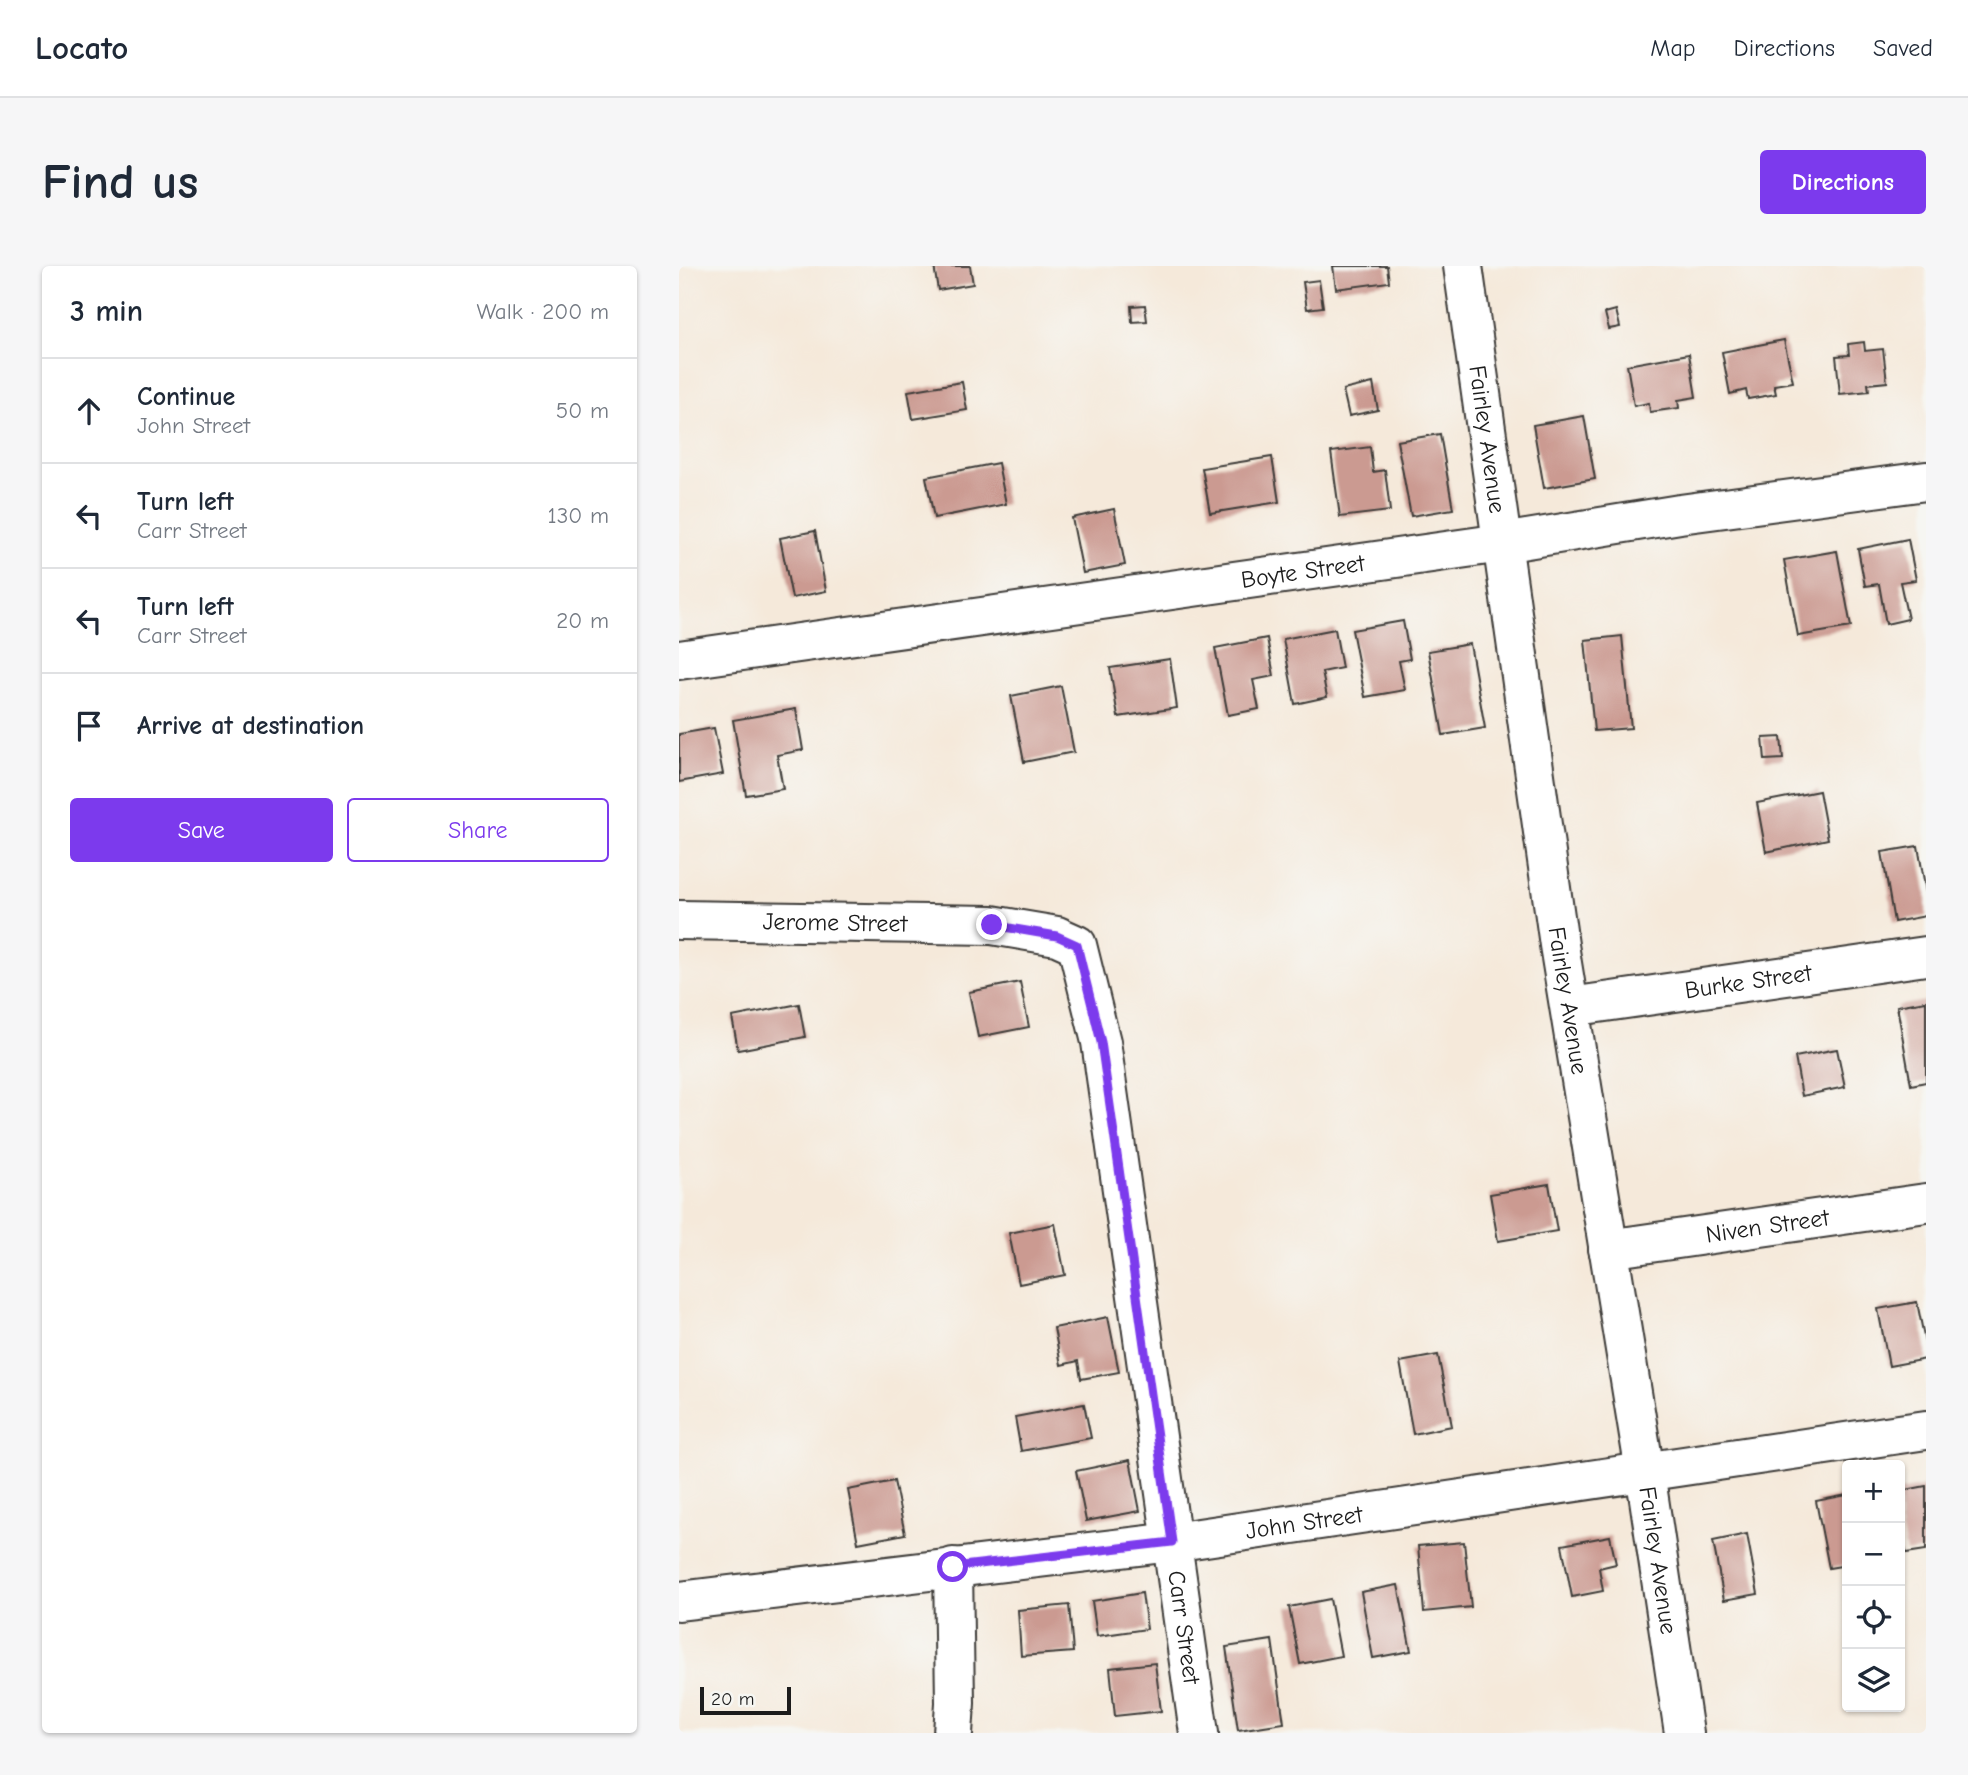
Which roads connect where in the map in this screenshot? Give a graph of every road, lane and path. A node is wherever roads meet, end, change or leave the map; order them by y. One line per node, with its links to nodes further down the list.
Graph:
1 (1462, 266): 3 (street, Fairley Avenue)
2 (1926, 481): 3 (street, Boyte Street)
3 (1502, 543): 4 (street, Boyte Street); 8 (street, Fairley Avenue)
4 (679, 660)
5 (679, 920): 6 (street, Jerome Street)
6 (992, 925): 13 (street, Carr Street)
7 (1926, 957): 8 (street, Burke Street)
8 (1570, 1007): 10 (street, Fairley Avenue)
9 (1926, 1203): 10 (street, Niven Street)
10 (1608, 1249): 12 (street, Fairley Avenue)
11 (1926, 1430): 12 (street, John Street)
12 (1645, 1472): 13 (street, John Street); 18 (street, Fairley Avenue)
13 (1172, 1542): 14 (street, John Street); 17 (street, Carr Street)
14 (953, 1567): 15 (street, John Street); 16 (street)
15 (679, 1601)
16 (953, 1733)
17 (1199, 1733)
18 (1684, 1733)

